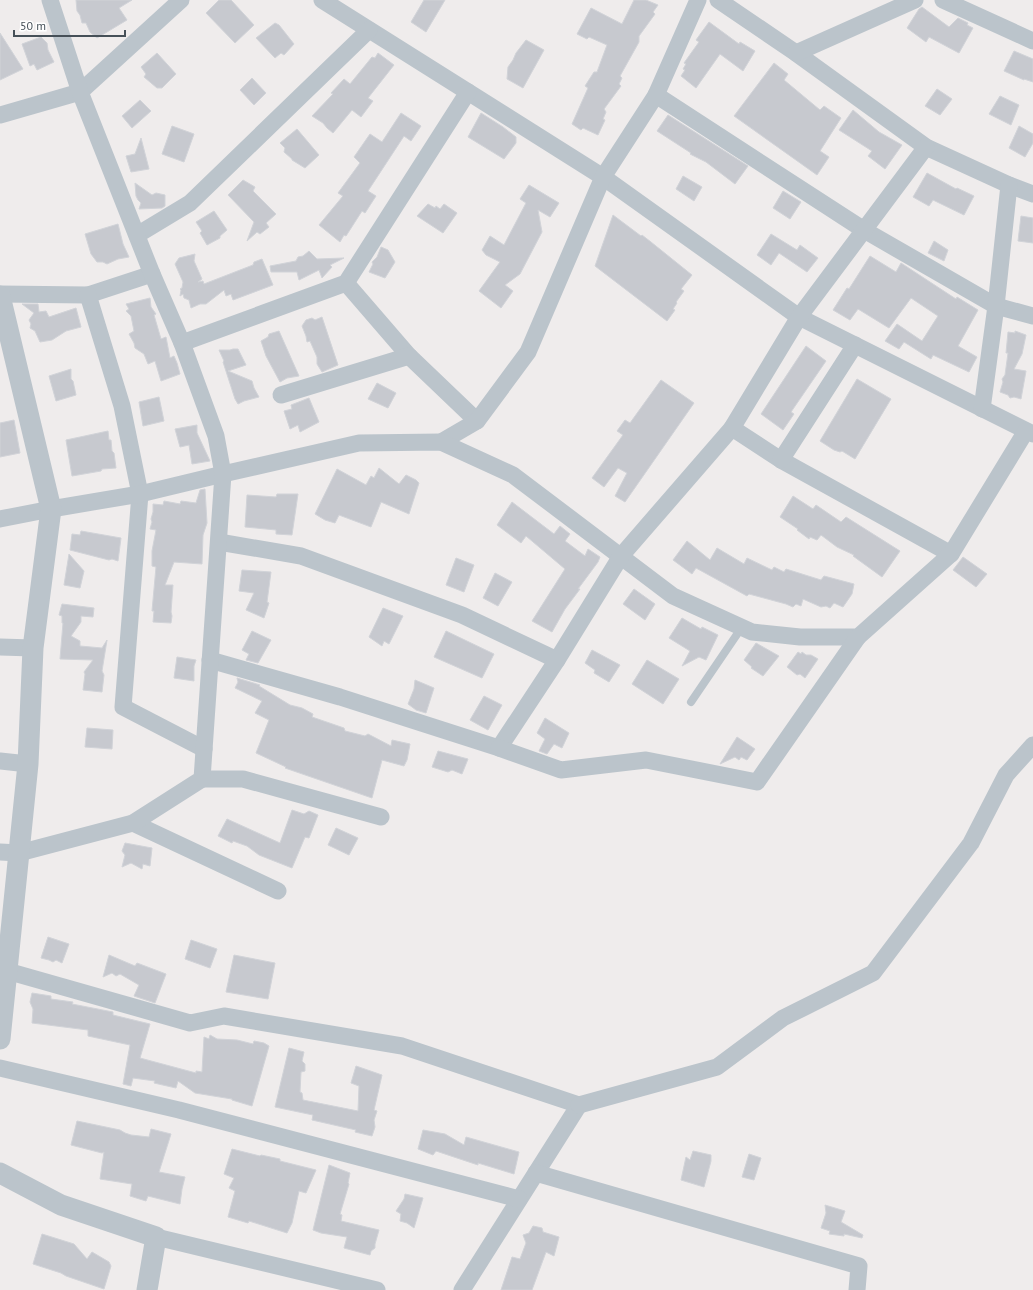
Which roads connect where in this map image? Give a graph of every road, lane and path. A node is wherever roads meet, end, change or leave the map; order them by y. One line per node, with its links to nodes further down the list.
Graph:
1 (50, 0): 11 (street)
2 (181, 0): 11 (street)
3 (322, 0): 8 (street)
4 (698, 0): 13 (street)
5 (718, 0): 10 (street)
6 (915, 0): 10 (street)
7 (943, 0): 9 (street)
8 (369, 30): 12 (street); 20 (street)
9 (1033, 41)
10 (796, 53): 15 (street)
11 (80, 92): 14 (street); 20 (street)
12 (468, 92): 16 (street); 22 (street)
13 (656, 95): 16 (street); 19 (street)
14 (0, 115)
15 (926, 147): 17 (street); 19 (street)
16 (603, 177): 27 (street); 33 (street)
17 (1009, 185): 18 (street); 25 (street)
18 (1033, 194)
19 (864, 230): 25 (street); 27 (street)
20 (137, 235): 21 (street)
21 (152, 274): 24 (street); 28 (street)
22 (346, 283): 28 (street); 30 (street)
23 (0, 295): 24 (street); 40 (street)
24 (88, 295): 39 (street)
25 (996, 306): 26 (street); 32 (street)
26 (1033, 316)
27 (799, 317): 29 (street); 34 (street)
28 (182, 343): 38 (street)
29 (855, 345): 32 (street); 37 (street)
30 (409, 356): 31 (street); 33 (street)
31 (282, 395)
32 (982, 409): 35 (street)
33 (478, 421): 36 (street)
34 (732, 428): 37 (street); 44 (street)
35 (1030, 432): 43 (street)
36 (441, 442): 38 (street); 44 (street)
37 (781, 460): 43 (street)
38 (223, 474): 39 (street); 42 (street)
39 (140, 494): 40 (street); 54 (street)
40 (51, 508): 41 (street); 48 (street)
41 (0, 519)
42 (218, 542): 49 (street); 50 (street)
43 (951, 554): 46 (street)
44 (621, 556): 45 (street); 50 (street)
45 (742, 627): 46 (street); 51 (lane)
46 (858, 637): 53 (street)
47 (0, 647): 48 (street)
48 (32, 648): 56 (street)
49 (210, 660): 53 (street); 54 (street)
50 (557, 660): 53 (street)
51 (691, 702)
52 (1033, 744): 65 (street)
53 (499, 748)
54 (204, 749): 57 (street)
55 (0, 761): 56 (street)
56 (28, 764): 60 (street)
57 (202, 779): 58 (street); 59 (street)
58 (382, 817)
59 (133, 823): 60 (street); 61 (street)
60 (9, 853): 62 (street)
61 (278, 891)
62 (7, 971): 63 (street); 65 (street)
63 (0, 1039)
64 (0, 1068): 68 (street)
65 (579, 1105): 67 (street)
66 (0, 1173): 69 (street)
67 (536, 1173): 68 (street); 73 (street)
68 (520, 1200): 72 (street)
69 (156, 1237): 70 (street); 71 (street)
70 (147, 1290)
71 (377, 1290)
72 (462, 1290)
73 (857, 1290)

